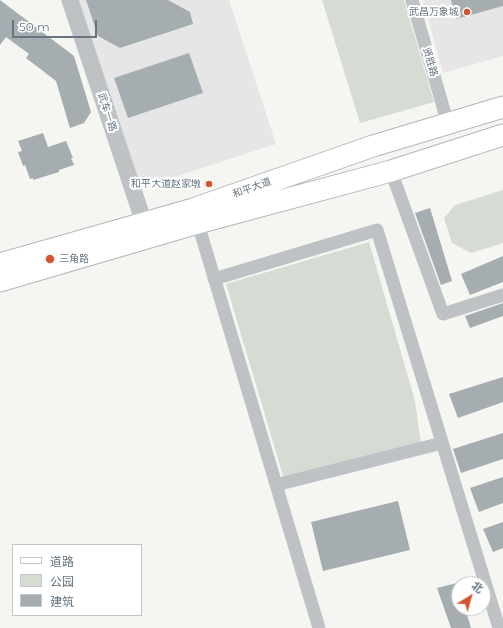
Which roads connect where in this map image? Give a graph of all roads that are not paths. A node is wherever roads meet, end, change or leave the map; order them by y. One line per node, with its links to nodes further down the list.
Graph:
1 (70, 0): 8 (street, 武车一路)
2 (412, 0): 4 (street, 贤胜路)
3 (503, 107): 4 (main road, 和平大道)
4 (448, 124): 7 (main road, 和平大道)
5 (503, 136): 6 (main road, 和平大道)
6 (391, 171): 7 (main road, 和平大道); 12 (street)
7 (195, 216): 8 (main road, 和平大道); 10 (street); 11 (main road, 和平大道)
8 (144, 223): 9 (main road, 和平大道)
9 (0, 264)
10 (214, 279): 13 (street); 14 (street)
11 (0, 282)
12 (503, 295)
13 (442, 443): 14 (street); 16 (street)
14 (276, 485): 15 (street)
15 (319, 628)
16 (498, 628)

